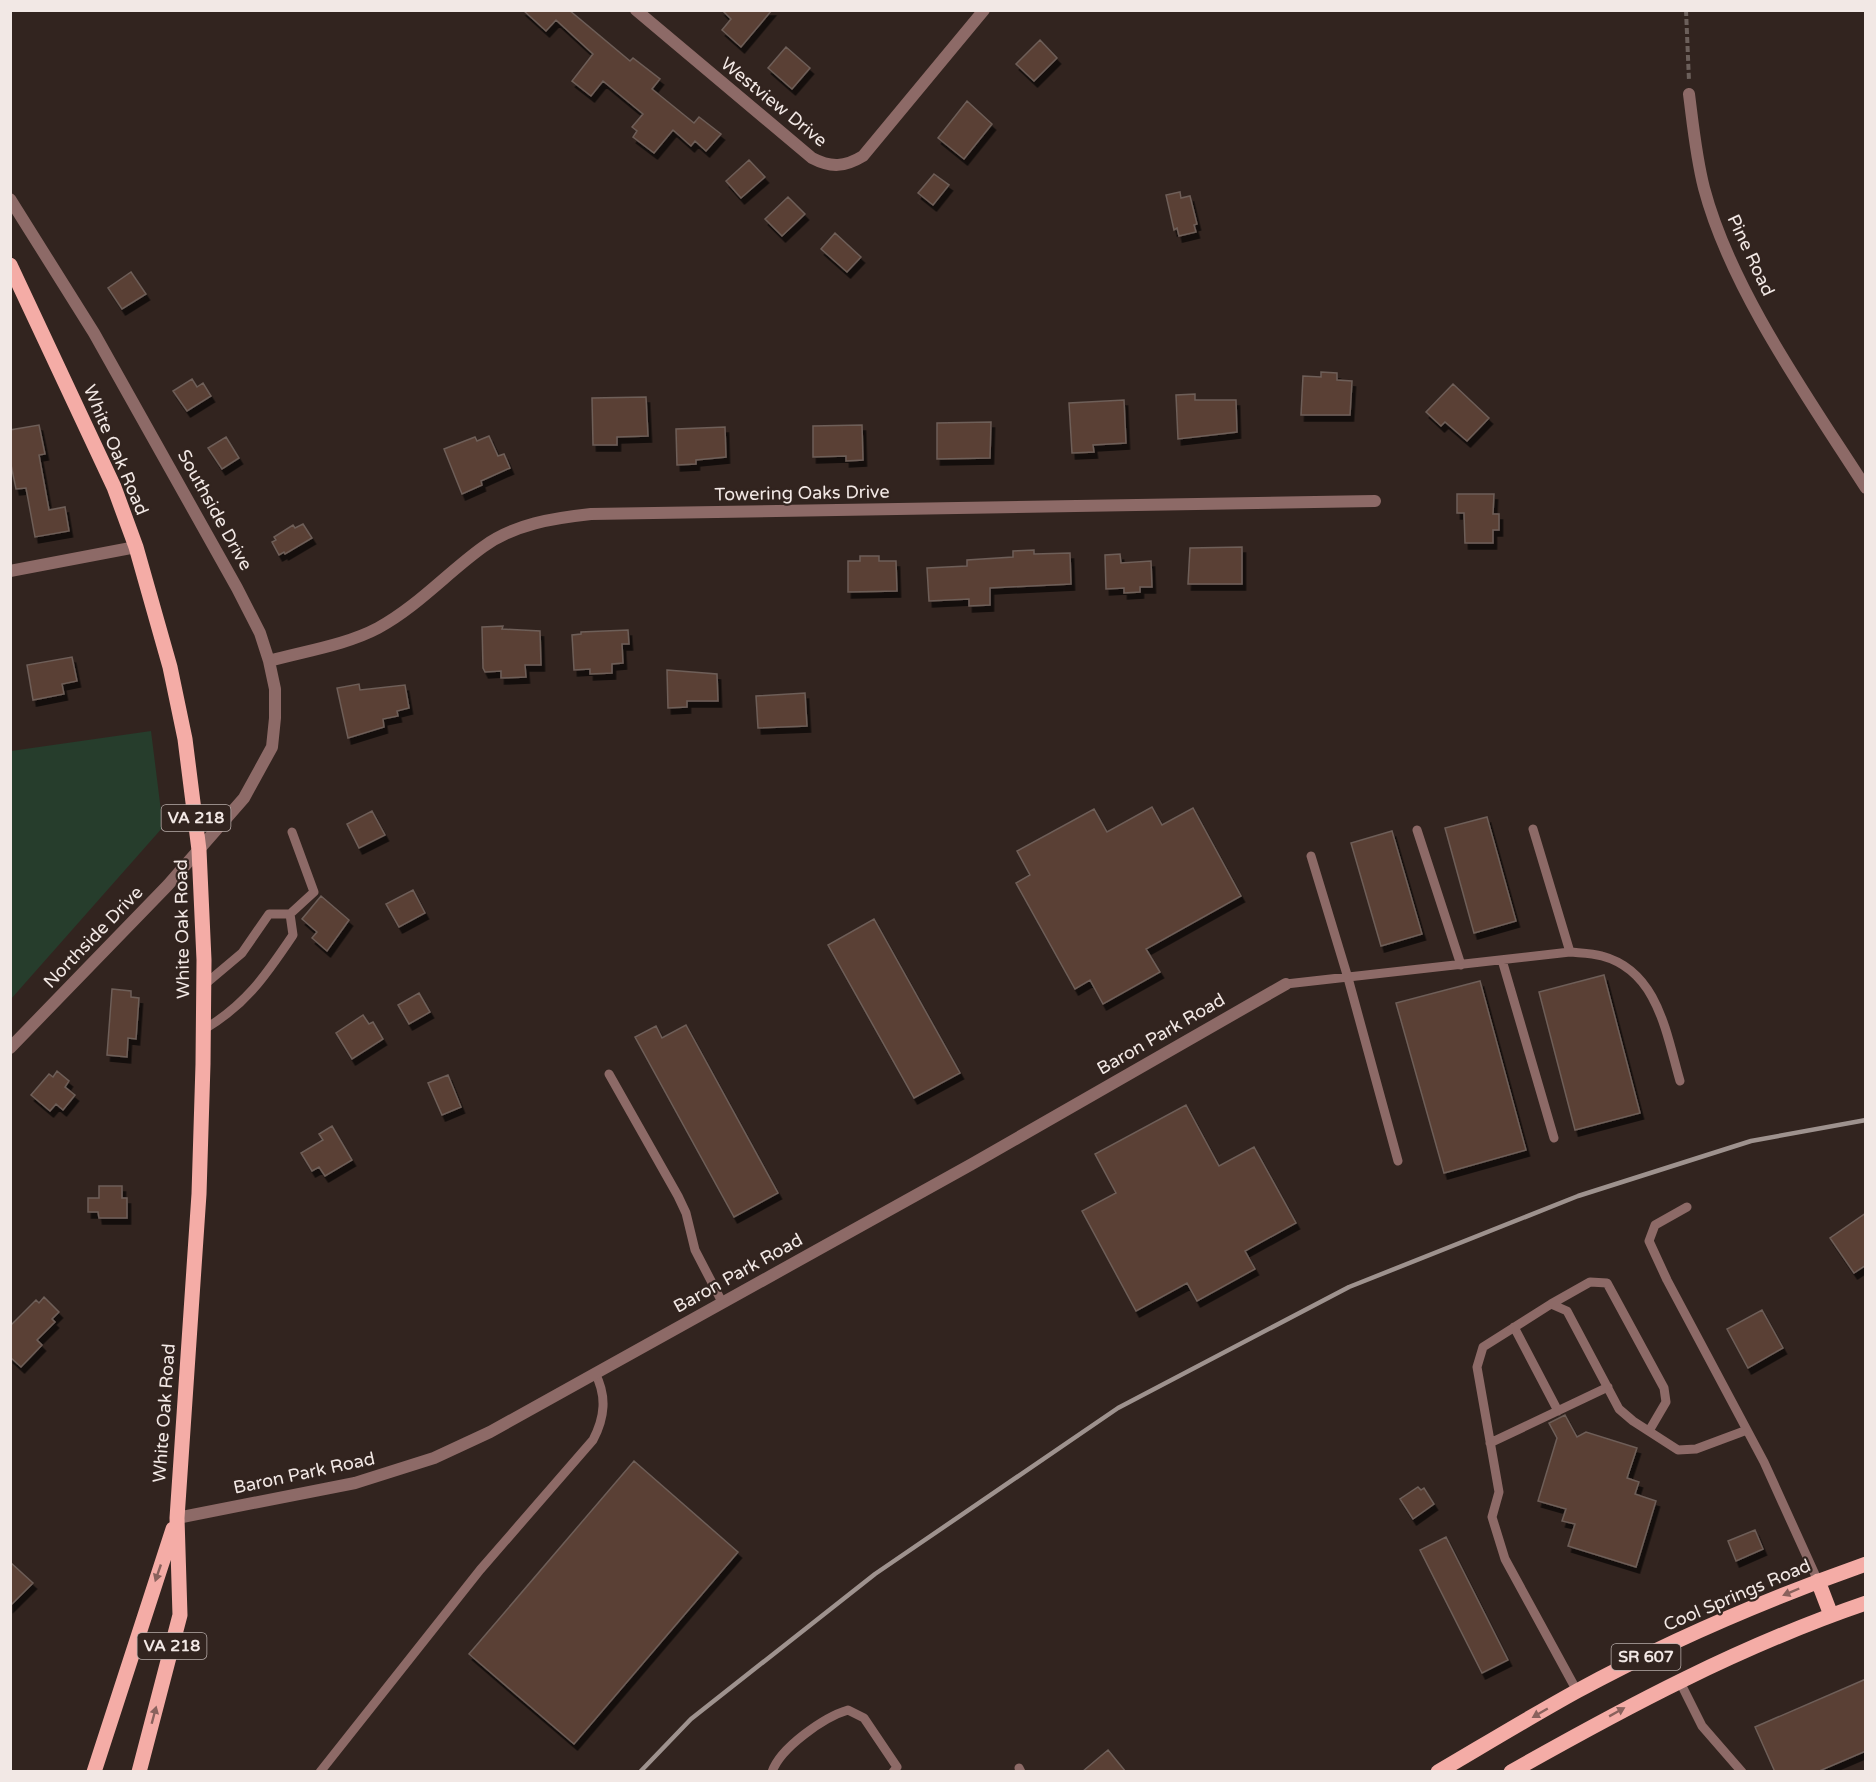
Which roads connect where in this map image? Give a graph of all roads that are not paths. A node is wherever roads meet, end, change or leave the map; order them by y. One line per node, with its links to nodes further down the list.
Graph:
1 (636, 10): 2 (street, Westview Drive)
2 (984, 10)
3 (1689, 94): 6 (street, Pine Road)
4 (10, 199): 10 (street, Southside Drive)
5 (10, 265): 8 (main road, White Oak Road / VA 218)
6 (1866, 488)
7 (1375, 501): 10 (street, Towering Oaks Drive)
8 (136, 547): 9 (street); 14 (main road, White Oak Road / VA 218)
9 (10, 571)
10 (269, 661): 14 (street, Southside Drive)
11 (1533, 829): 17 (lane)
12 (1417, 830): 19 (lane)
13 (292, 832): 16 (lane)
14 (199, 850): 22 (main road, White Oak Road / VA 218); 24 (street, Northside Drive)
15 (1311, 856): 20 (lane)
16 (290, 914): 22 (lane); 23 (lane)
17 (1569, 952): 18 (lane); 26 (lane)
18 (1502, 960): 19 (lane); 27 (lane)
19 (1461, 965): 20 (lane)
20 (1348, 978): 21 (lane); 28 (lane)
21 (1286, 984): 30 (street, Baron Park Road)
22 (204, 985): 23 (main road, White Oak Road / VA 218)
23 (203, 1030): 39 (main road, White Oak Road / VA 218)
24 (10, 1048)
25 (609, 1074): 30 (lane)
26 (1680, 1081)
27 (1554, 1138)
28 (1398, 1161)
29 (1687, 1208): 36 (lane)
30 (722, 1302): 33 (street, Baron Park Road)
31 (1551, 1304): 32 (lane); 34 (lane); 37 (lane)
32 (1514, 1327): 35 (lane); 38 (lane)
33 (595, 1373): 39 (street, Baron Park Road); 49 (lane)
34 (1608, 1387): 35 (lane); 37 (lane)
35 (1558, 1411): 38 (lane)
36 (1747, 1430): 37 (lane); 41 (lane)
37 (1649, 1431)
38 (1490, 1443): 45 (lane)
39 (177, 1518): 47 (main road, White Oak Road / VA 218, one-way to 47); 48 (main road, White Oak Road / VA 218, one-way to 39)
40 (1866, 1564): 41 (main road, Cool Springs Road / SR 607)
41 (1818, 1581): 43 (main road); 45 (main road, Cool Springs Road / SR 607, one-way to 45)
42 (1866, 1603): 43 (main road, SR 607)
43 (1831, 1615): 44 (main road, SR 607)
44 (1679, 1680): 52 (main road, SR 607, one-way to 44); 53 (lane)
45 (1577, 1691): 51 (main road, Cool Springs Road / SR 607, one-way to 51)
46 (898, 1770): 50 (lane)
47 (94, 1772)
48 (139, 1772)
49 (320, 1772)
50 (772, 1772)
51 (1438, 1772)
52 (1511, 1772)
53 (1742, 1772)

